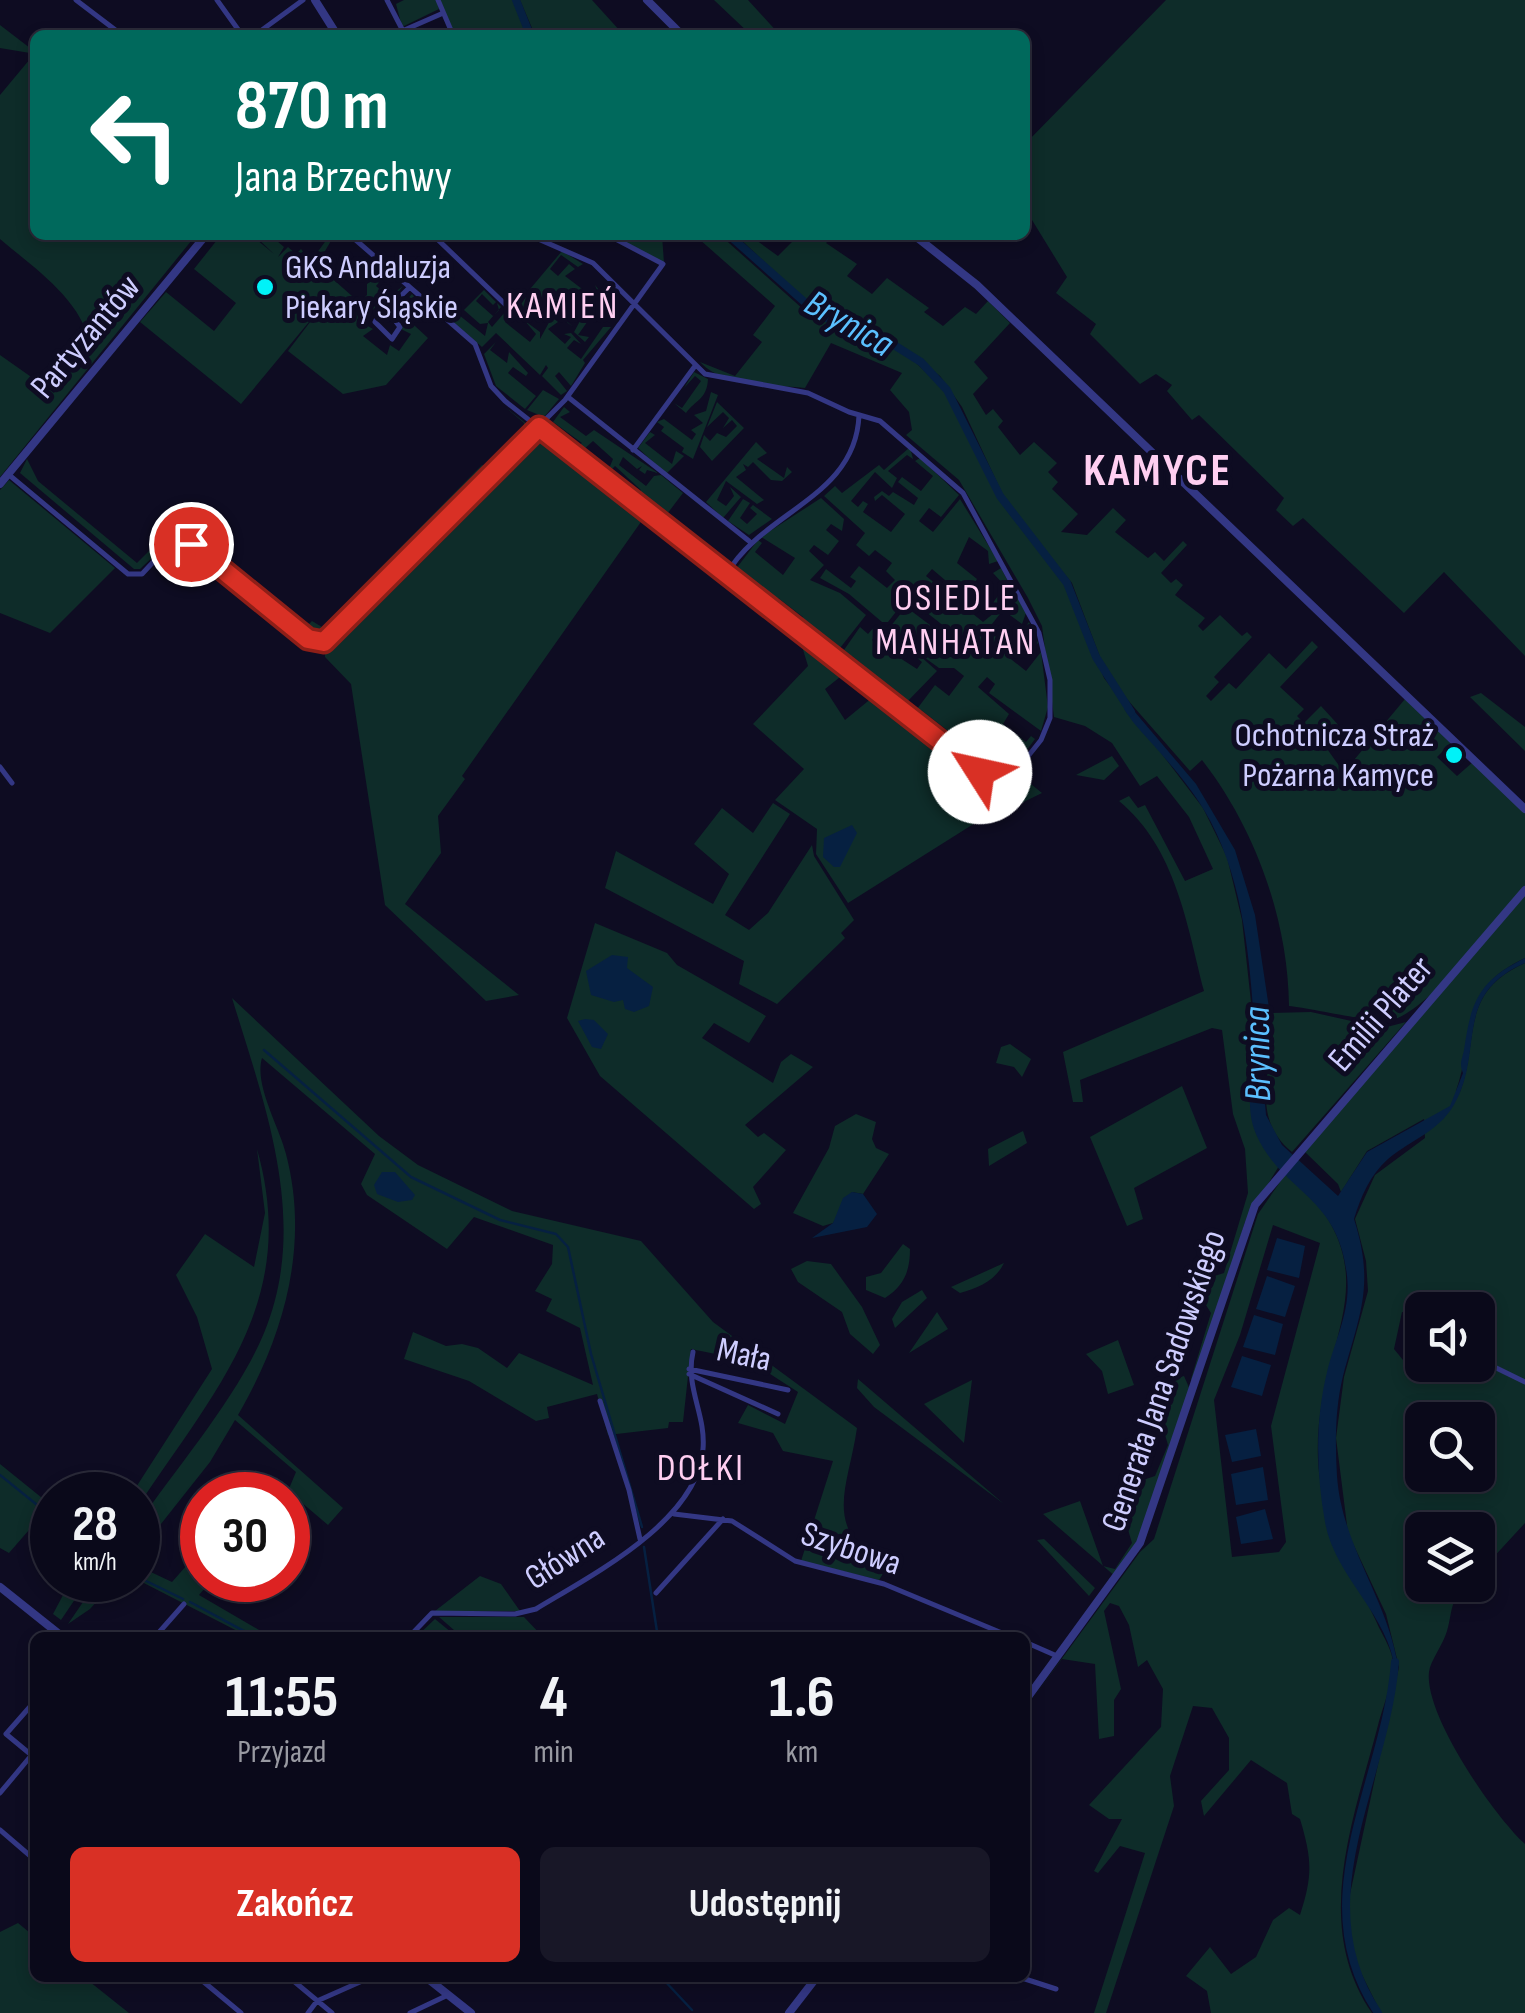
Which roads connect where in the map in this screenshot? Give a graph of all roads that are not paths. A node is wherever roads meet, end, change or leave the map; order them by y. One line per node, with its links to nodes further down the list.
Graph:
1 (76, 0): 9 (street)
2 (218, 0): 10 (street)
3 (303, 0): 11 (street)
4 (314, 0): 12 (street)
5 (387, 0): 13 (street)
6 (438, 0): 8 (street)
7 (647, 0): 16 (street)
8 (442, 14): 14 (street); 15 (street)
9 (115, 30)
10 (239, 30)
11 (262, 30)
12 (334, 30)
13 (402, 30)
14 (405, 30)
15 (451, 30)
16 (677, 30)
17 (202, 240): 32 (street, Partyzantów)
18 (356, 240): 23 (street)
19 (438, 240): 25 (street)
20 (542, 240): 24 (street)
21 (617, 240): 24 (street)
22 (920, 240): 38 (street)
23 (410, 288): 26 (street); 30 (street)
24 (636, 306): 27 (street); 28 (street)
25 (510, 309)
26 (386, 310): 26 (street)
27 (695, 366): 29 (street); 31 (street)
28 (568, 397): 30 (street); 31 (street)
29 (858, 415): 34 (street); 35 (street)
30 (539, 427): 32 (street); 35 (street)
31 (632, 450): 34 (street)
32 (8, 474): 33 (street, Partyzantów)
33 (0, 484)
34 (749, 541): 35 (street)
35 (726, 575)
36 (0, 767): 37 (street)
37 (12, 783)
38 (1525, 808)
39 (1525, 890): 40 (street, Emilii Plater)
40 (1278, 1174): 61 (street, Generała Jana Sadowskiego)
41 (693, 1352): 43 (street, Główna)
42 (1495, 1367): 44 (street)
43 (689, 1371): 45 (street, Mała); 47 (street); 48 (street, Główna)
44 (1525, 1382)
45 (788, 1390)
46 (600, 1400): 52 (street)
47 (778, 1414)
48 (684, 1502): 49 (street, Główna); 50 (street, Główna)
49 (684, 1512): 50 (street, Szybowa); 51 (street, Szybowa)
50 (674, 1514): 52 (street, Główna)
51 (723, 1519): 54 (street); 59 (street, Szybowa)
52 (640, 1539): 58 (street, Główna)
53 (0, 1587): 56 (street)
54 (656, 1593)
55 (184, 1604): 57 (street)
56 (56, 1632)
57 (159, 1632)
58 (414, 1632)
59 (1000, 1632)
60 (1030, 1644): 61 (street)
61 (1059, 1657): 62 (street, Generała Jana Sadowskiego)
62 (1030, 1695)
63 (30, 1707): 64 (street)
64 (30, 1752)
65 (30, 1759): 66 (street)
66 (0, 1793)
67 (0, 1830): 68 (street)
68 (30, 1856)
69 (1030, 1980): 75 (street)
70 (204, 1982): 78 (street)
71 (295, 1982): 77 (street)
72 (360, 1982): 77 (street)
73 (432, 1982): 76 (street)
74 (813, 1982): 83 (street)
75 (1056, 1988)
76 (448, 1995): 81 (street); 82 (street)
77 (318, 2001): 79 (street); 80 (street)
78 (241, 2013)
79 (308, 2013)
80 (332, 2013)
81 (410, 2013)
82 (470, 2013)
83 (789, 2013)

